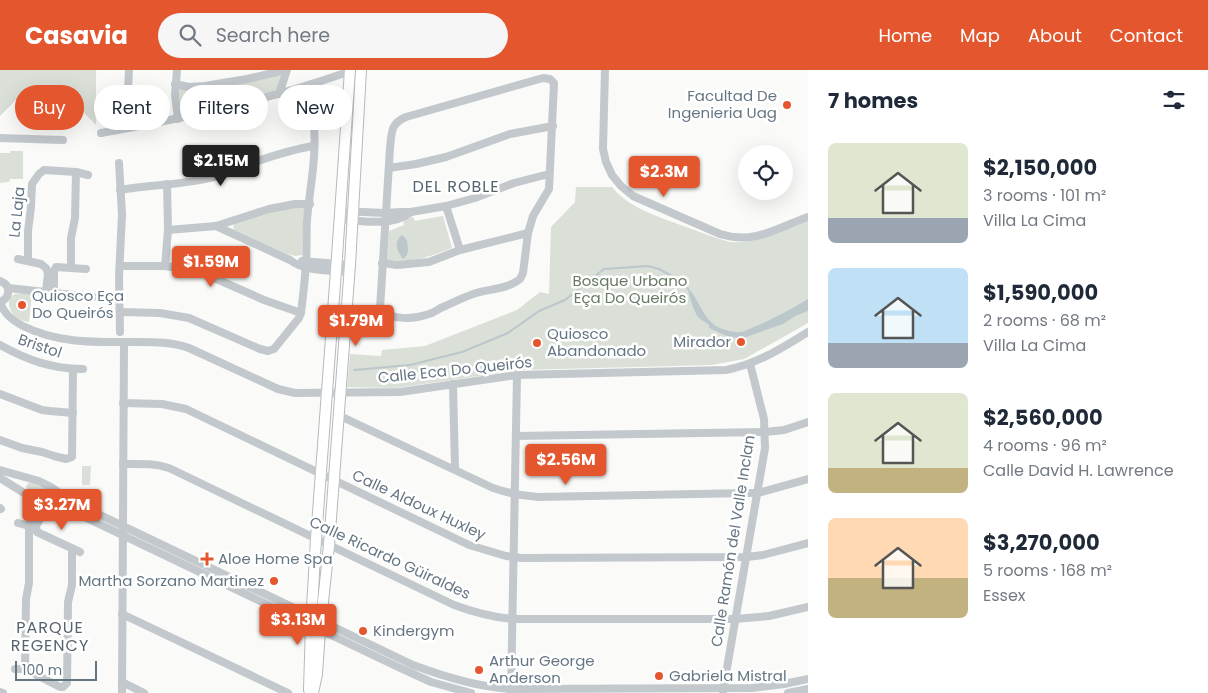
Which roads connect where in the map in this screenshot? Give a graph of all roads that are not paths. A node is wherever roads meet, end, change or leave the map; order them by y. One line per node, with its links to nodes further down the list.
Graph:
1 (129, 70): 9 (street)
2 (177, 70): 8 (street)
3 (282, 70): 8 (street)
4 (287, 70): 10 (street)
5 (361, 70): 34 (main road)
6 (605, 70): 35 (street)
7 (346, 72): 11 (street); 33 (main road)
8 (175, 84): 13 (street)
9 (128, 85)
10 (282, 85)
11 (309, 85)
12 (278, 94): 13 (street)
13 (178, 119): 14 (street)
14 (170, 120)
15 (553, 126): 23 (street); 23 (street); 25 (street)
16 (120, 130): 18 (street)
17 (314, 130): 21 (street)
18 (101, 134)
19 (0, 138): 20 (street)
20 (63, 140)
21 (314, 146): 27 (street); 29 (street)
22 (119, 163): 28 (street)
23 (389, 168): 32 (street)
24 (76, 172): 26 (street, La Laja); 42 (street, La Laja); 48 (street)
25 (549, 174): 30 (street); 39 (street)
26 (88, 175)
27 (167, 184): 28 (street); 38 (street)
28 (120, 190): 45 (street)
29 (310, 204): 37 (street); 44 (street)
30 (446, 206): 31 (street); 40 (street)
31 (411, 212): 32 (street); 36 (street)
32 (386, 213): 34 (street); 36 (street)
33 (340, 215): 34 (street); 47 (main road)
34 (353, 216): 36 (street); 50 (main road)
35 (808, 217)
36 (386, 222): 43 (street)
37 (216, 226): 38 (street); 44 (street)
38 (168, 230): 46 (street)
39 (528, 233): 40 (street); 43 (street)
40 (460, 250): 43 (street)
41 (18, 259): 42 (street, La Laja)
42 (28, 261): 53 (street, La Laja)
43 (382, 263)
44 (306, 265): 47 (street); 57 (street)
45 (120, 266): 46 (street); 56 (street)
46 (165, 266): 57 (street)
47 (337, 267): 50 (street); 67 (main road)
48 (71, 268): 49 (street); 53 (street)
49 (86, 269)
50 (350, 269): 68 (main road)
51 (0, 281): 52 (street)
52 (8, 288): 53 (street); 55 (street)
53 (50, 293): 54 (street)
54 (93, 297)
55 (0, 302): 60 (street, Calle Eca Do Queirós)
56 (120, 312): 57 (street); 58 (street)
57 (301, 313)
58 (120, 332)
59 (808, 332): 62 (street, Calle Eca Do Queirós)
60 (124, 342): 67 (street, Calle Eca Do Queirós); 70 (street)
61 (0, 345): 63 (street, Bristol)
62 (750, 364): 65 (street, Calle Eca Do Queirós); 74 (street, Calle Ramón del Valle Inclan)
63 (73, 369): 64 (street, Bristol); 71 (street, Bristol)
64 (83, 369)
65 (517, 375): 66 (street, Calle Eca Do Queirós); 75 (street)
66 (453, 384): 68 (street, Calle Eca Do Queirós); 79 (street)
67 (327, 392): 68 (street, Calle Eca Do Queirós); 80 (main road)
68 (340, 392): 72 (main road)
69 (0, 394): 71 (street)
70 (123, 403): 77 (street); 80 (street, Calle Aldoux Huxley)
71 (72, 413): 76 (street, Bristol)
72 (338, 416): 79 (street); 84 (main road)
73 (808, 422): 74 (street)
74 (765, 432): 75 (street); 86 (street, Calle Ramón del Valle Inclan)
75 (516, 436): 87 (street)
76 (0, 440)
77 (123, 464): 93 (street); 95 (street, Calle Ricardo Güiraldes)
78 (0, 470): 83 (street)
79 (455, 470): 87 (street)
80 (321, 474): 84 (street, Calle Aldoux Huxley); 95 (main road)
81 (0, 478): 88 (street)
82 (808, 479): 86 (street)
83 (36, 480): 85 (street); 88 (street)
84 (334, 480): 97 (main road); 98 (street, Calle Aldoux Huxley)
85 (58, 492): 90 (street); 93 (street)
86 (758, 493): 87 (street); 99 (street, Calle Ramón del Valle Inclan)
87 (514, 494): 98 (street)
88 (26, 495): 89 (street)
89 (36, 501): 90 (street); 92 (street)
90 (49, 505): 94 (street); 106 (street)
91 (18, 523): 92 (street)
92 (29, 526): 106 (street)
93 (123, 526): 94 (street); 104 (street)
94 (123, 535): 101 (street); 104 (street)
95 (316, 539): 97 (street, Calle Ricardo Güiraldes); 104 (main road)
96 (808, 543): 99 (street, Calle Aldoux Huxley)
97 (329, 545): 102 (street, Calle Ricardo Güiraldes); 104 (main road)
98 (514, 557): 99 (street, Calle Aldoux Huxley); 102 (street)
99 (747, 557): 103 (street, Calle Ramón del Valle Inclan)
100 (808, 607): 103 (street, Calle Ricardo Güiraldes)
101 (122, 614): 109 (street); 115 (street)
102 (512, 619): 103 (street, Calle Ricardo Güiraldes); 111 (street)
103 (735, 619): 112 (street, Calle Ramón del Valle Inclan)
104 (316, 623): 107 (main road); 111 (street); 119 (street)
105 (14, 669): 106 (street)
106 (25, 669)
107 (313, 671): 116 (street); 117 (main road); 118 (street)
108 (808, 679): 112 (street)
109 (122, 682): 113 (street); 114 (street)
110 (808, 689): 120 (street)
111 (511, 691): 112 (street)
112 (723, 691)
113 (122, 693)
114 (144, 693)
115 (288, 693)
116 (306, 693)
117 (311, 693)
118 (317, 693)
119 (471, 693)
120 (788, 693)

